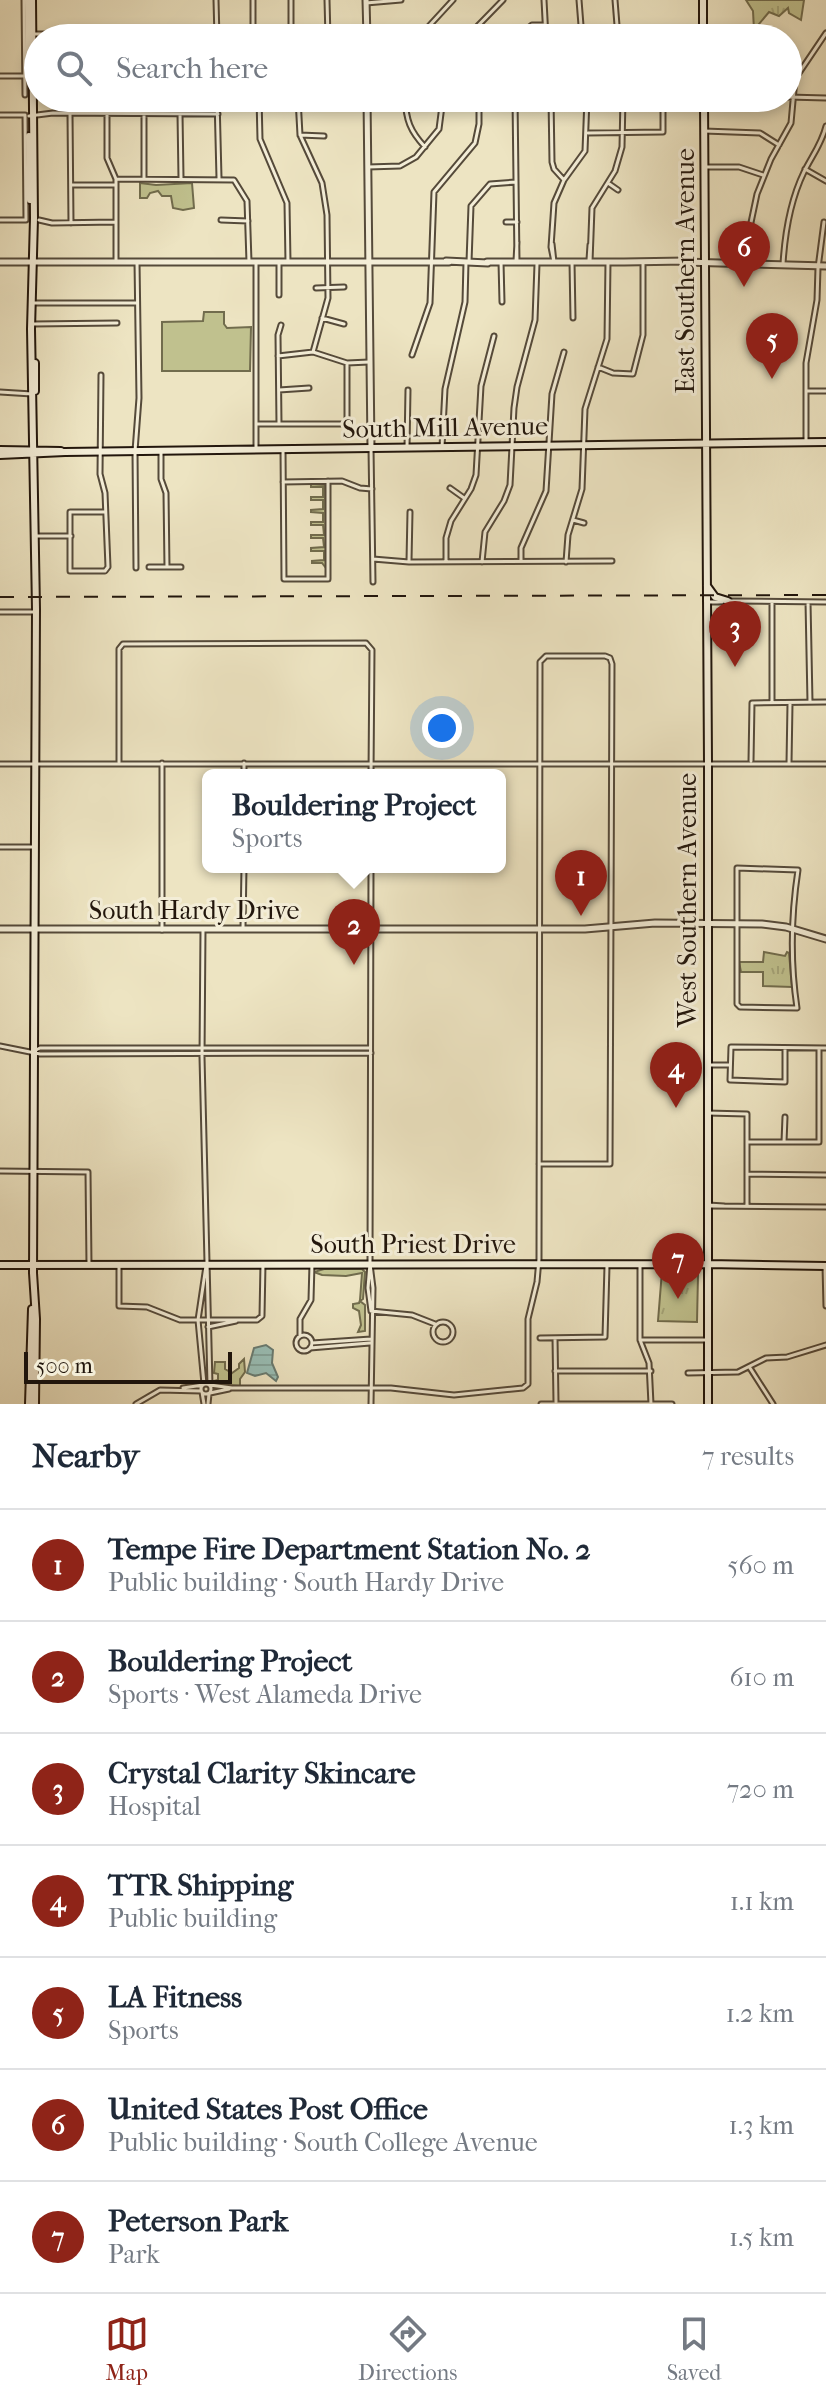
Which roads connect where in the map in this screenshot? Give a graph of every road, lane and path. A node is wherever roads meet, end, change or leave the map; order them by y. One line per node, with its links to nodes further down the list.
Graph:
1 (28, 0): 14 (street); 15 (main road)
2 (216, 0): 16 (street)
3 (253, 0): 17 (street)
4 (291, 0): 18 (street)
5 (327, 0): 19 (street)
6 (401, 0): 13 (street)
7 (453, 0): 21 (street)
8 (503, 0): 22 (street)
9 (544, 0): 23 (street)
10 (579, 0): 24 (street)
11 (615, 0): 25 (street)
12 (703, 0): 26 (main road)
13 (366, 2): 20 (street)
14 (28, 24)
15 (29, 24)
16 (217, 24)
17 (253, 24)
18 (291, 24)
19 (328, 24)
20 (367, 24)
21 (431, 24)
22 (480, 24)
23 (544, 24)
24 (581, 24)
25 (617, 24)
26 (703, 24)
27 (826, 33): 28 (street)
28 (802, 67)
29 (0, 76): 30 (street)
30 (24, 76)
31 (802, 97): 32 (street)
32 (826, 98)
33 (29, 112): 54 (main road)
34 (29, 112): 54 (main road)
35 (259, 112): 93 (street)
36 (299, 112): 59 (street)
37 (367, 112): 63 (street)
38 (406, 112): 62 (street)
39 (441, 112): 62 (street)
40 (479, 112): 96 (street)
41 (515, 112): 73 (street)
42 (551, 112): 71 (street)
43 (587, 112): 57 (street)
44 (623, 112): 58 (street)
45 (663, 112): 58 (street)
46 (704, 112): 56 (main road, East Southern Avenue)
47 (792, 112): 61 (street)
48 (70, 113): 49 (street); 54 (street); 75 (street)
49 (107, 114): 50 (street); 70 (street)
50 (144, 114): 51 (street); 67 (street)
51 (180, 114): 52 (street); 68 (street)
52 (218, 114): 69 (street)
53 (0, 115): 54 (street)
54 (29, 116): 78 (street); 88 (main road)
55 (826, 126): 65 (street)
56 (704, 131): 61 (street); 64 (main road, East Southern Avenue)
57 (587, 133): 58 (street); 71 (street)
58 (623, 133): 74 (street)
59 (300, 135): 60 (street); 94 (street)
60 (324, 136)
61 (779, 145): 66 (street)
62 (425, 147): 63 (street)
63 (368, 167): 95 (street)
64 (704, 167): 66 (street); 106 (main road, East Southern Avenue)
65 (805, 169): 72 (street); 108 (street)
66 (763, 176): 107 (street)
67 (144, 178): 68 (street); 70 (street)
68 (181, 178): 69 (street)
69 (219, 178): 81 (street)
70 (116, 179): 76 (street)
71 (564, 180): 101 (street)
72 (826, 181)
73 (516, 182): 84 (street); 97 (street)
74 (608, 183): 77 (street); 103 (street)
75 (71, 185): 76 (street); 86 (street)
76 (116, 185): 82 (street)
77 (618, 190)
78 (0, 220)
79 (39, 220): 86 (street)
80 (221, 220): 81 (street)
81 (248, 221): 91 (street)
82 (116, 222): 86 (street); 89 (street)
83 (506, 222): 84 (street)
84 (517, 222): 99 (street)
85 (824, 222): 109 (street)
86 (71, 223)
87 (0, 262): 88 (street)
88 (32, 262): 89 (street); 115 (main road)
89 (116, 262): 90 (street)
90 (137, 262): 91 (street); 116 (street)
91 (252, 262): 92 (street); 139 (street)
92 (279, 262): 93 (street); 113 (street)
93 (288, 262): 94 (street)
94 (327, 262): 95 (street); 110 (street)
95 (369, 262): 96 (street); 128 (street)
96 (432, 262): 97 (street); 126 (street)
97 (467, 262): 98 (street); 149 (street)
98 (501, 262): 99 (street); 114 (street)
99 (517, 262): 100 (street)
100 (537, 262): 101 (street); 146 (street)
101 (554, 262): 102 (street)
102 (572, 262): 103 (street); 118 (street)
103 (590, 262): 104 (street)
104 (608, 262): 105 (street); 130 (street)
105 (643, 262): 106 (street); 130 (street)
106 (705, 262): 107 (street); 143 (main road, East Southern Avenue)
107 (749, 263): 108 (street)
108 (783, 264): 109 (street)
109 (824, 265): 135 (street)
110 (328, 287): 111 (street); 112 (street); 117 (street)
111 (344, 287)
112 (316, 288)
113 (279, 295)
114 (502, 302)
115 (33, 303): 116 (street); 120 (main road)
116 (138, 303): 154 (street)
117 (322, 318): 121 (street); 124 (street)
118 (573, 318)
119 (117, 323): 120 (street)
120 (33, 324): 138 (main road)
121 (344, 324)
122 (281, 325): 127 (street)
123 (494, 336): 145 (street)
124 (313, 352): 127 (street); 129 (street)
125 (564, 352): 147 (street)
126 (412, 355)
127 (278, 356): 133 (street)
128 (371, 362): 129 (street); 150 (street)
129 (347, 363): 140 (street)
130 (598, 367): 144 (street)
131 (101, 375): 153 (street)
132 (309, 388): 133 (street)
133 (279, 390): 140 (street)
134 (408, 390): 148 (street)
135 (806, 391): 136 (street); 141 (street)
136 (826, 391)
137 (0, 392): 138 (street)
138 (34, 394): 156 (main road)
139 (257, 424): 140 (street); 151 (street)
140 (279, 424)
141 (806, 442): 142 (main road, South Mill Avenue); 143 (main road, South Mill Avenue)
142 (826, 442)
143 (707, 443): 144 (main road, South Mill Avenue); 181 (main road, West Southern Avenue)
144 (584, 445): 147 (main road, South Mill Avenue); 165 (street)
145 (478, 446): 146 (main road, South Mill Avenue); 149 (main road, South Mill Avenue); 162 (street)
146 (514, 446): 147 (main road, South Mill Avenue); 174 (street)
147 (549, 446): 170 (street)
148 (407, 447): 149 (main road, South Mill Avenue); 150 (main road, South Mill Avenue)
149 (442, 447)
150 (371, 448): 152 (main road, South Mill Avenue); 161 (street)
151 (256, 449): 152 (main road, South Mill Avenue); 155 (main road, South Mill Avenue)
152 (283, 449): 159 (street)
153 (100, 451): 154 (main road, South Mill Avenue); 156 (main road, South Mill Avenue); 163 (street)
154 (135, 451): 155 (main road, South Mill Avenue); 179 (street)
155 (161, 451): 177 (street)
156 (34, 452): 157 (main road, South Mill Avenue); 167 (main road)
157 (0, 453)
158 (328, 481): 159 (street); 159 (street); 161 (street)
159 (283, 482)
160 (450, 488): 162 (street)
161 (372, 489): 169 (street)
162 (464, 498): 173 (street)
163 (105, 512): 168 (street); 168 (street)
164 (410, 512): 172 (street)
165 (573, 520): 166 (street); 175 (street)
166 (584, 523)
167 (35, 536): 168 (street); 187 (main road)
168 (71, 536)
169 (373, 559): 172 (street); 180 (street)
170 (521, 561): 174 (street); 175 (street)
171 (612, 561): 175 (street)
172 (409, 562): 173 (street)
173 (446, 562): 174 (street)
174 (482, 562)
175 (566, 562)
176 (149, 567): 177 (street)
177 (167, 567): 178 (street)
178 (181, 567)
179 (136, 568)
180 (373, 582)
181 (707, 586): 182 (main road); 183 (main road, West Southern Avenue)
182 (728, 601): 183 (street); 184 (street)
183 (707, 602): 202 (main road, West Southern Avenue)
184 (772, 602): 185 (street); 193 (street)
185 (808, 602): 186 (street); 192 (street)
186 (826, 602)
187 (36, 611): 188 (street); 197 (main road)
188 (0, 612)
189 (535, 655): 190 (street)
190 (541, 658): 195 (street); 196 (street)
191 (826, 702): 192 (street)
192 (810, 703): 194 (street)
193 (772, 704): 194 (street); 203 (street)
194 (790, 704): 204 (street)
195 (539, 762): 196 (street); 201 (street); 216 (street)
196 (611, 762): 202 (street); 215 (street)
197 (36, 763): 198 (street); 205 (street); 210 (main road)
198 (119, 763): 199 (street); 201 (street)
199 (162, 763): 200 (street); 218 (street)
200 (244, 763): 201 (street); 207 (street)
201 (371, 763): 208 (street)
202 (708, 763): 203 (street); 213 (main road, West Southern Avenue)
203 (751, 763): 204 (street)
204 (789, 763): 206 (street)
205 (0, 764)
206 (826, 764)
207 (244, 769)
208 (371, 769)
209 (0, 847): 210 (street)
210 (35, 847): 223 (main road)
211 (244, 873): 220 (street)
212 (371, 873): 221 (street)
213 (707, 924): 214 (street, South Hardy Drive); 215 (street, South Hardy Drive); 232 (main road, West Southern Avenue)
214 (737, 924): 217 (street, South Hardy Drive); 217 (street); 217 (street)
215 (611, 928): 216 (street, South Hardy Drive); 238 (street)
216 (539, 929): 221 (street, South Hardy Drive); 238 (street)
217 (792, 929): 224 (street, South Hardy Drive)
218 (162, 930): 219 (street, South Hardy Drive); 223 (street, South Hardy Drive)
219 (203, 930): 220 (street, South Hardy Drive); 231 (street)
220 (243, 930): 221 (street, South Hardy Drive)
221 (371, 930): 229 (street)
222 (0, 931): 223 (street, South Hardy Drive)
223 (35, 931): 230 (main road)
224 (826, 939)
225 (0, 1046): 230 (street)
226 (785, 1048): 227 (street); 233 (street); 233 (street)
227 (819, 1048): 228 (street); 237 (street)
228 (826, 1048)
229 (371, 1050): 231 (street); 248 (street)
230 (34, 1051): 231 (street); 240 (main road)
231 (203, 1051): 255 (street)
232 (707, 1065): 233 (street); 234 (main road, West Southern Avenue)
233 (730, 1065)
234 (707, 1113): 236 (street); 243 (main road, West Southern Avenue)
235 (785, 1117): 237 (street)
236 (747, 1142): 237 (street); 241 (street)
237 (784, 1142)
238 (539, 1164): 256 (street)
239 (0, 1171): 240 (street)
240 (34, 1171): 252 (main road); 253 (street)
241 (747, 1174): 242 (street); 244 (street)
242 (826, 1175)
243 (707, 1205): 244 (street); 250 (main road, West Southern Avenue)
244 (747, 1206): 245 (street)
245 (826, 1207)
246 (263, 1264): 247 (main road, South Priest Drive); 255 (main road, South Priest Drive); 263 (street)
247 (312, 1264): 248 (main road, South Priest Drive); 266 (street)
248 (370, 1264): 256 (main road, South Priest Drive); 260 (street)
249 (640, 1264): 250 (main road, South Priest Drive); 257 (main road, South Priest Drive); 269 (street)
250 (707, 1264): 258 (main road, South Priest Drive); 270 (main road, West Southern Avenue)
251 (0, 1265): 252 (main road, South Priest Drive)
252 (33, 1265): 253 (main road, South Priest Drive); 288 (main road)
253 (89, 1265): 254 (main road, South Priest Drive)
254 (119, 1265): 255 (main road, South Priest Drive); 262 (street)
255 (206, 1265): 261 (street); 262 (street)
256 (538, 1265): 257 (main road, South Priest Drive); 284 (street)
257 (607, 1265): 268 (street)
258 (826, 1266): 259 (street)
259 (826, 1306)
260 (371, 1311): 264 (street); 271 (street)
261 (208, 1319): 262 (street); 263 (street); 265 (street)
262 (198, 1320): 265 (street); 274 (street)
263 (238, 1320): 265 (street)
264 (435, 1324): 264 (street)
265 (208, 1327): 275 (street)
266 (300, 1336): 272 (street); 272 (street)
267 (540, 1338): 268 (street)
268 (555, 1338): 277 (street)
269 (640, 1340): 270 (street); 278 (street)
270 (708, 1340): 280 (main road, West Southern Avenue)
271 (371, 1341): 272 (street); 284 (street)
272 (311, 1345)
273 (826, 1345): 276 (street)
274 (200, 1346): 275 (street); 281 (street)
275 (208, 1357): 282 (street)
276 (750, 1368): 280 (street); 298 (street)
277 (555, 1371): 278 (street); 293 (street)
278 (651, 1371): 295 (street)
279 (688, 1373): 280 (street)
280 (708, 1373): 297 (main road, West Southern Avenue)
281 (203, 1384): 282 (street); 285 (street); 286 (street)
282 (210, 1385): 283 (street); 287 (street)
283 (232, 1388): 284 (street); 287 (street)
284 (371, 1388): 291 (street)
285 (179, 1389): 286 (street); 289 (street)
286 (202, 1391): 287 (street); 290 (street)
287 (209, 1393): 290 (street)
288 (32, 1404)
289 (136, 1404)
290 (206, 1404)
291 (371, 1404)
292 (541, 1404): 293 (street)
293 (556, 1404): 294 (street)
294 (596, 1404): 295 (street)
295 (651, 1404): 296 (street)
296 (672, 1404)
297 (708, 1404)
298 (773, 1404)

